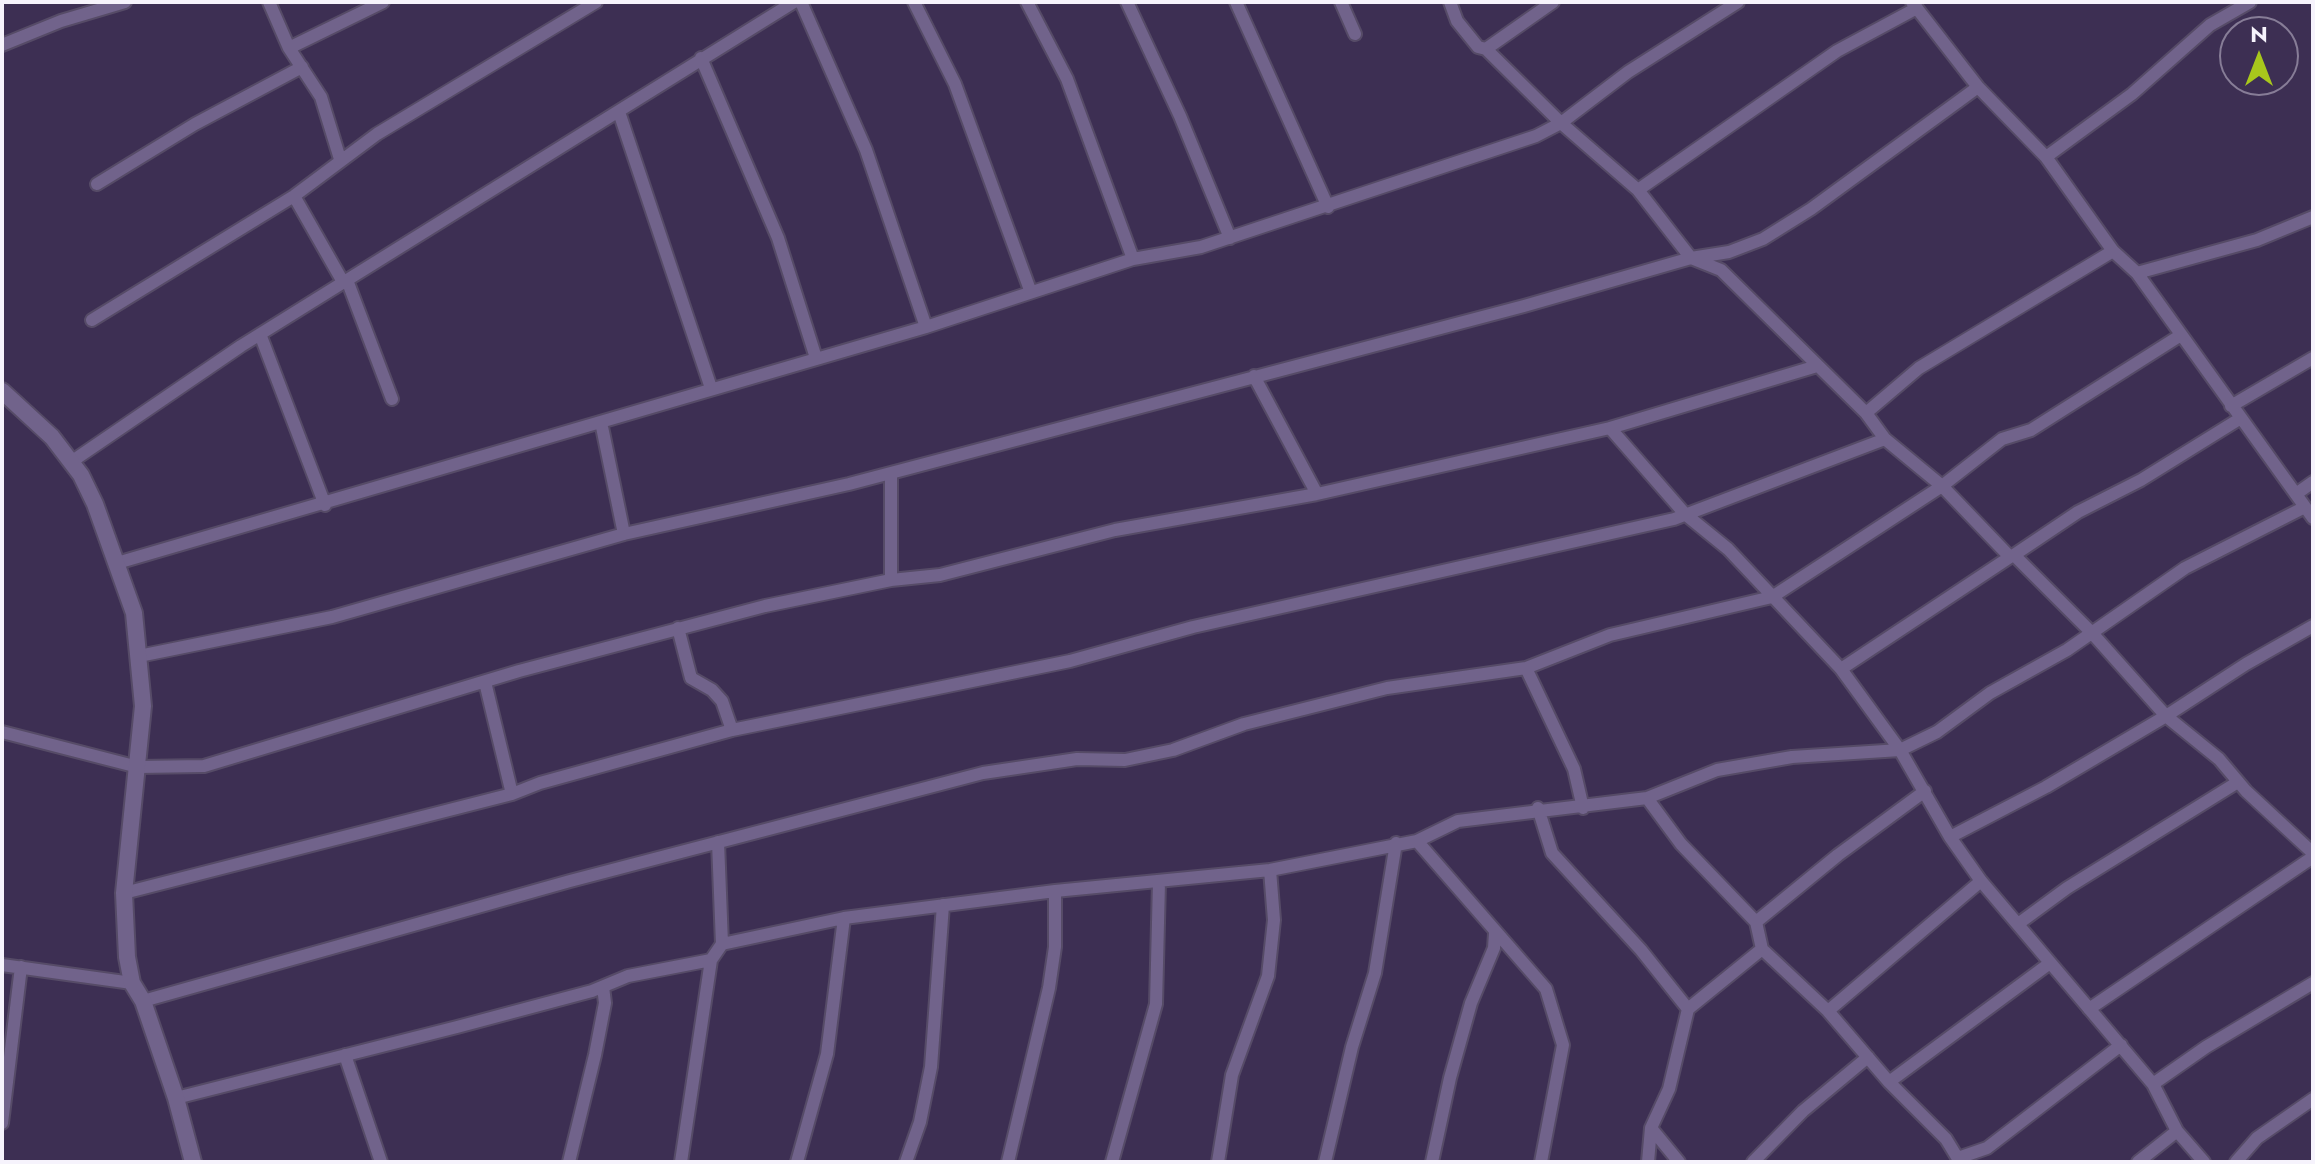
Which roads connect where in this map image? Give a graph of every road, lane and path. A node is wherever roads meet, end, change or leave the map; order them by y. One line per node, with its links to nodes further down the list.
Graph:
1 (125, 2): 18 (street)
2 (269, 2): 19 (street)
3 (383, 2): 19 (street)
4 (596, 2): 27 (street)
5 (794, 2): 21 (street)
6 (801, 2): 41 (street)
7 (914, 2): 39 (street)
8 (1027, 2): 36 (street)
9 (1127, 2): 33 (street)
10 (1236, 2): 31 (street)
11 (1341, 2): 17 (street)
12 (1450, 2): 20 (street)
13 (1553, 2): 20 (street)
14 (1738, 2): 25 (street)
15 (2250, 2): 26 (street)
16 (1915, 5): 23 (street); 29 (street)
17 (1355, 34)
18 (2, 45)
19 (289, 48): 22 (street)
20 (1486, 49): 25 (street)
21 (701, 58): 24 (street); 44 (street)
22 (302, 67): 27 (street); 28 (street)
23 (1978, 87): 26 (street); 35 (street)
24 (619, 112): 38 (street); 48 (street)
25 (1561, 123): 29 (street); 31 (street)
26 (2046, 157): 34 (street)
27 (340, 159): 30 (street)
28 (97, 184)
29 (1638, 190): 35 (street)
30 (294, 196): 38 (street); 40 (street)
31 (1328, 207): 33 (street)
32 (2313, 217): 37 (street)
33 (1230, 238): 36 (street)
34 (2113, 251): 37 (street); 52 (street)
35 (1691, 258): 46 (street); 47 (street)
36 (1133, 259): 39 (street)
37 (2137, 273): 43 (street)
38 (345, 281): 42 (street); 50 (street)
39 (1030, 290): 41 (street)
40 (92, 320)
41 (926, 327): 44 (street)
42 (260, 334): 57 (street); 63 (street)
43 (2181, 335): 51 (street); 60 (street)
44 (816, 358): 48 (street)
45 (2313, 358): 51 (street)
46 (1817, 366): 52 (street); 55 (street)
47 (1254, 376): 58 (street); 61 (street)
48 (711, 388): 54 (street)
49 (2, 391): 57 (street)
50 (392, 399)
51 (2231, 406): 53 (street)
52 (1866, 413): 56 (street)
53 (2241, 418): 62 (street); 67 (street)
54 (601, 422): 63 (street); 66 (street)
55 (1610, 428): 61 (street); 65 (street)
56 (1885, 439): 60 (street); 65 (street)
57 (71, 462): 68 (street)
58 (891, 473): 66 (street); 69 (street)
59 (2313, 482): 62 (street)
60 (1942, 486): 67 (street); 70 (street)
61 (1317, 494): 69 (street)
62 (2296, 494): 64 (street)
63 (325, 505): 68 (street)
64 (2309, 512): 73 (street)
65 (1685, 514): 70 (street); 79 (street)
66 (624, 534): 74 (street)
67 (2012, 556): 73 (street); 76 (street)
68 (117, 559): 74 (street)
69 (891, 580): 72 (street)
70 (1772, 597): 75 (street); 76 (street)
71 (2313, 626): 78 (street)
72 (678, 628): 77 (street); 79 (street)
73 (2092, 633): 78 (street); 81 (street)
74 (139, 656): 82 (street)
75 (1526, 668): 88 (street); 91 (street)
76 (1841, 669): 81 (street)
77 (485, 682): 82 (street); 85 (street)
78 (2166, 716): 83 (street); 89 (street)
79 (732, 730): 85 (street)
80 (2, 732): 82 (street)
81 (1900, 750): 84 (street); 86 (street)
82 (138, 767): 98 (street)
83 (2238, 782): 93 (street); 102 (street)
84 (1925, 791): 89 (street); 101 (street)
85 (512, 794): 98 (street)
86 (1647, 798): 88 (street); 101 (street)
87 (1538, 808): 88 (street); 90 (street); 114 (street)
88 (1583, 808)
89 (1950, 837): 95 (street)
90 (1417, 841): 92 (street); 103 (street)
91 (718, 842): 104 (street); 113 (street)
92 (1396, 843): 94 (street); 137 (street)
93 (2313, 855): 115 (street)
94 (1270, 870): 96 (street); 136 (street)
95 (1981, 881): 102 (street); 116 (street)
96 (1159, 882): 97 (street); 135 (street)
97 (1055, 891): 99 (street); 134 (street)
98 (124, 893): 110 (street)
99 (943, 905): 100 (street); 133 (street)
100 (844, 918): 104 (street); 132 (street)
101 (1756, 922): 105 (street)
102 (2018, 924): 107 (street)
103 (1495, 933): 138 (street); 139 (street)
104 (722, 944): 106 (street)
105 (1762, 949): 114 (street); 116 (street)
106 (711, 960): 112 (street); 131 (street)
107 (2050, 963): 115 (street); 120 (street)
108 (2, 965): 109 (street)
109 (21, 967): 110 (street); 124 (street)
110 (132, 983): 113 (street)
111 (2313, 983): 121 (street)
112 (603, 987): 118 (street); 130 (street)
113 (143, 1001): 122 (street)
114 (1688, 1009): 125 (street)
115 (2089, 1009): 117 (street)
116 (1828, 1011): 119 (street)
117 (2121, 1045): 121 (street); 127 (street)
118 (345, 1055): 122 (street); 129 (street)
119 (1868, 1057): 120 (street); 142 (street)
120 (1889, 1082): 127 (street)
121 (2153, 1084): 126 (street)
122 (176, 1098): 128 (street)
123 (2313, 1099): 145 (street)
124 (2, 1123)
125 (1651, 1128): 140 (street); 141 (street)
126 (2177, 1131): 143 (street); 144 (street)
127 (1959, 1160)
128 (193, 1162)
129 (381, 1162)
130 (569, 1162)
131 (681, 1162)
132 (797, 1162)
133 (906, 1162)
134 (1008, 1162)
135 (1112, 1162)
136 (1218, 1162)
137 (1325, 1162)
138 (1432, 1162)
139 (1541, 1162)
140 (1648, 1162)
141 (1679, 1162)
142 (1753, 1162)
143 (2138, 1162)
144 (2204, 1162)
145 (2236, 1162)

